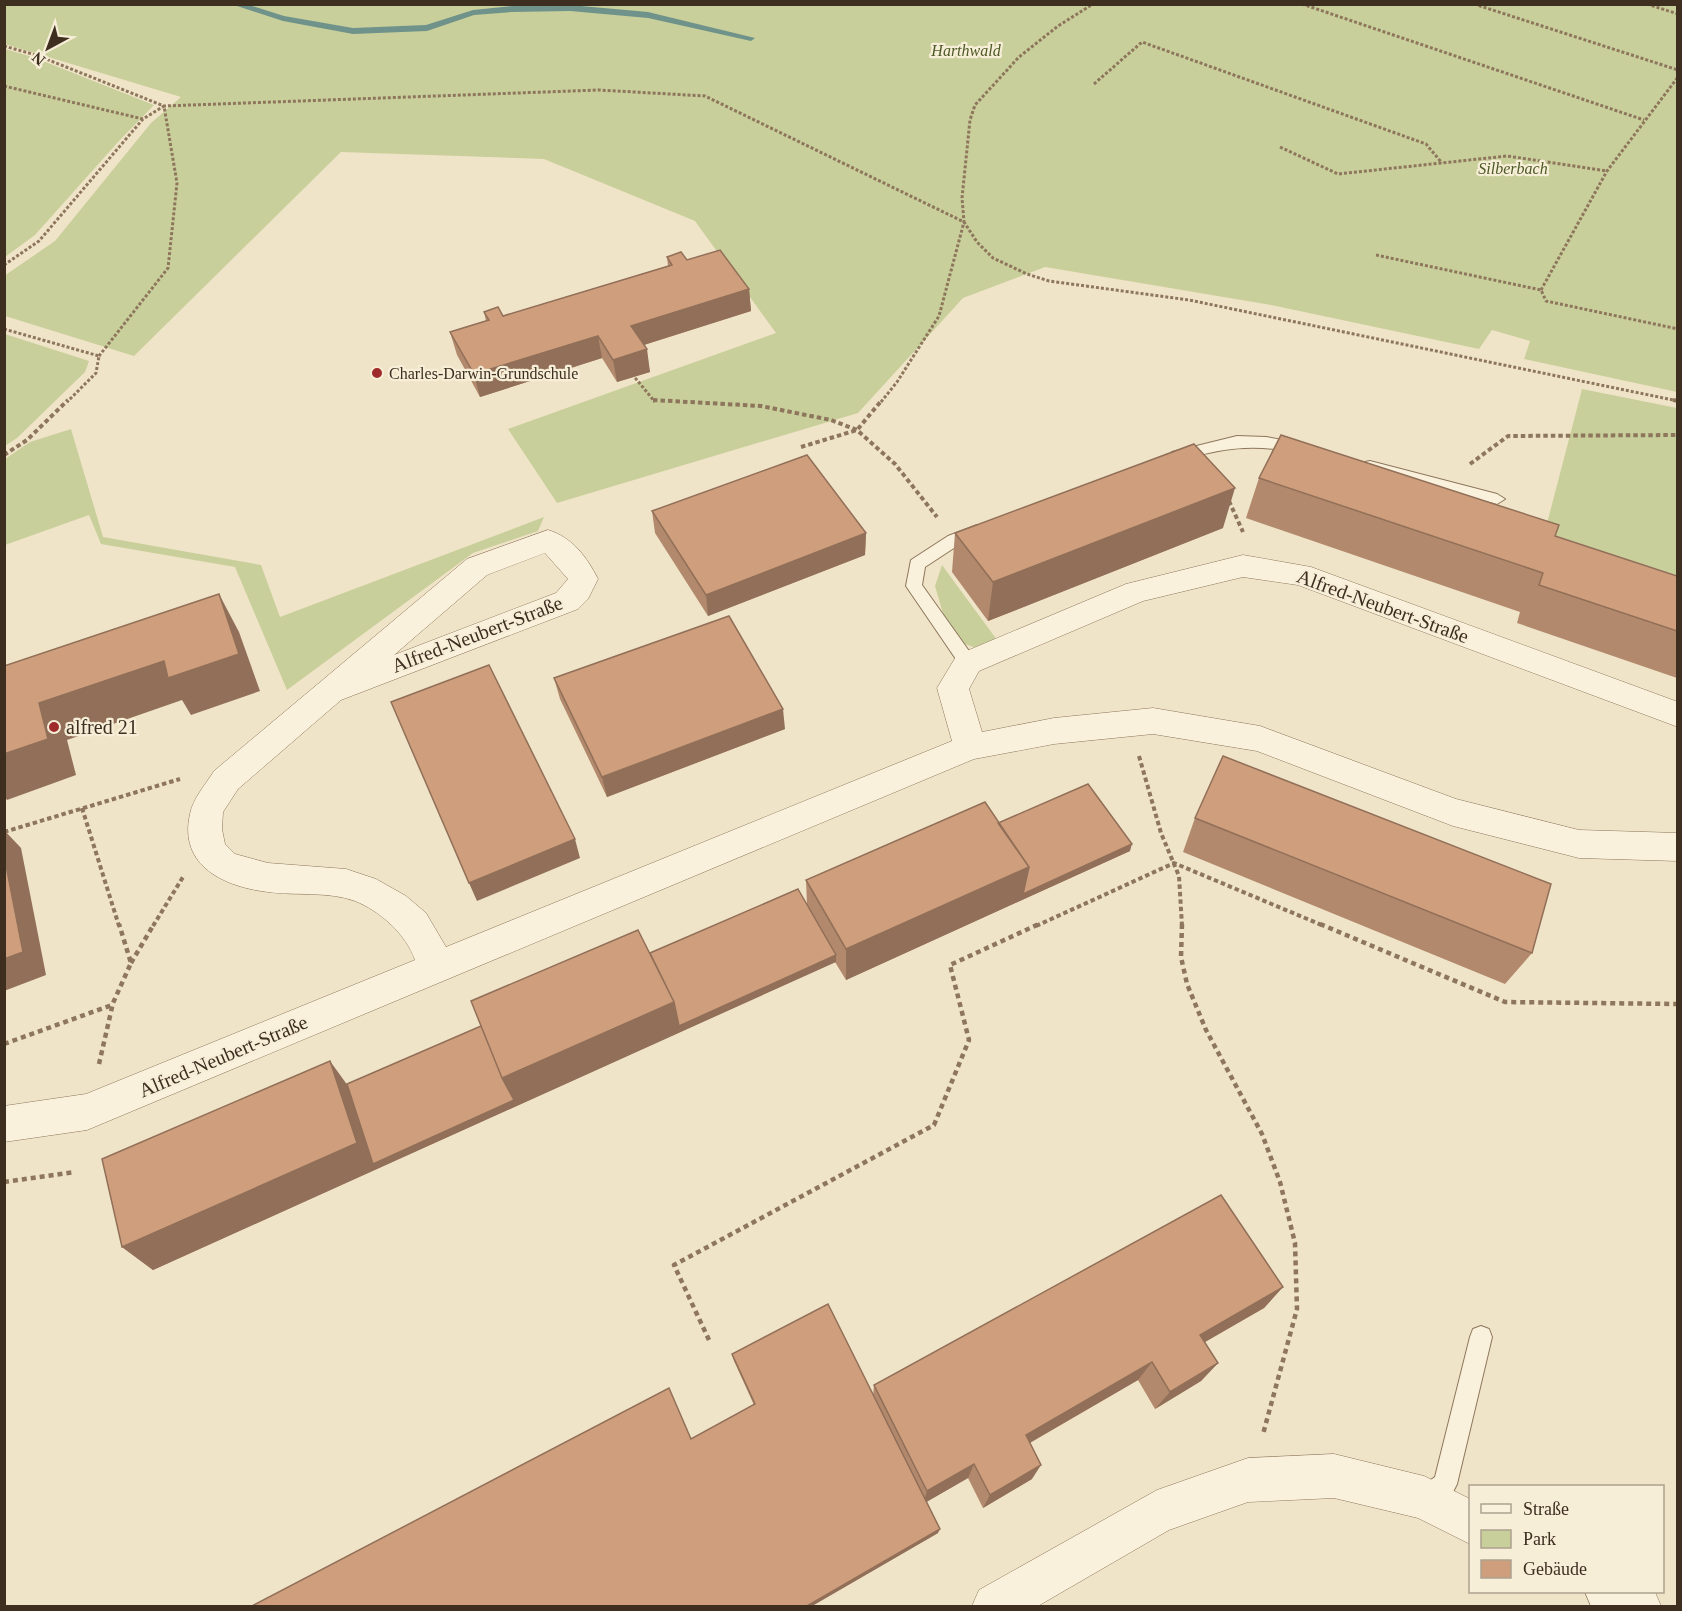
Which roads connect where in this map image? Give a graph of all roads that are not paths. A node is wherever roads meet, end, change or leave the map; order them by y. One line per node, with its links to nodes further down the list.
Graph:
1 (1314, 452): 3 (lane)
2 (1349, 460): 4 (lane)
3 (1158, 463)
4 (1497, 499)
5 (997, 524): 6 (lane)
6 (968, 663): 8 (street, Alfred-Neubert-Straße); 9 (street)
7 (332, 691): 7 (street, Alfred-Neubert-Straße); 11 (street, Alfred-Neubert-Straße)
8 (1677, 715)
9 (970, 747): 10 (street, Alfred-Neubert-Straße); 11 (street, Alfred-Neubert-Straße)
10 (1677, 847)
11 (436, 967): 12 (street, Alfred-Neubert-Straße)
12 (4, 1124)
13 (1481, 1337): 14 (lane)
14 (1424, 1498): 15 (street); 17 (street)
15 (1469, 1521)
16 (1610, 1593): 18 (street)
17 (995, 1606)
18 (1638, 1606)

